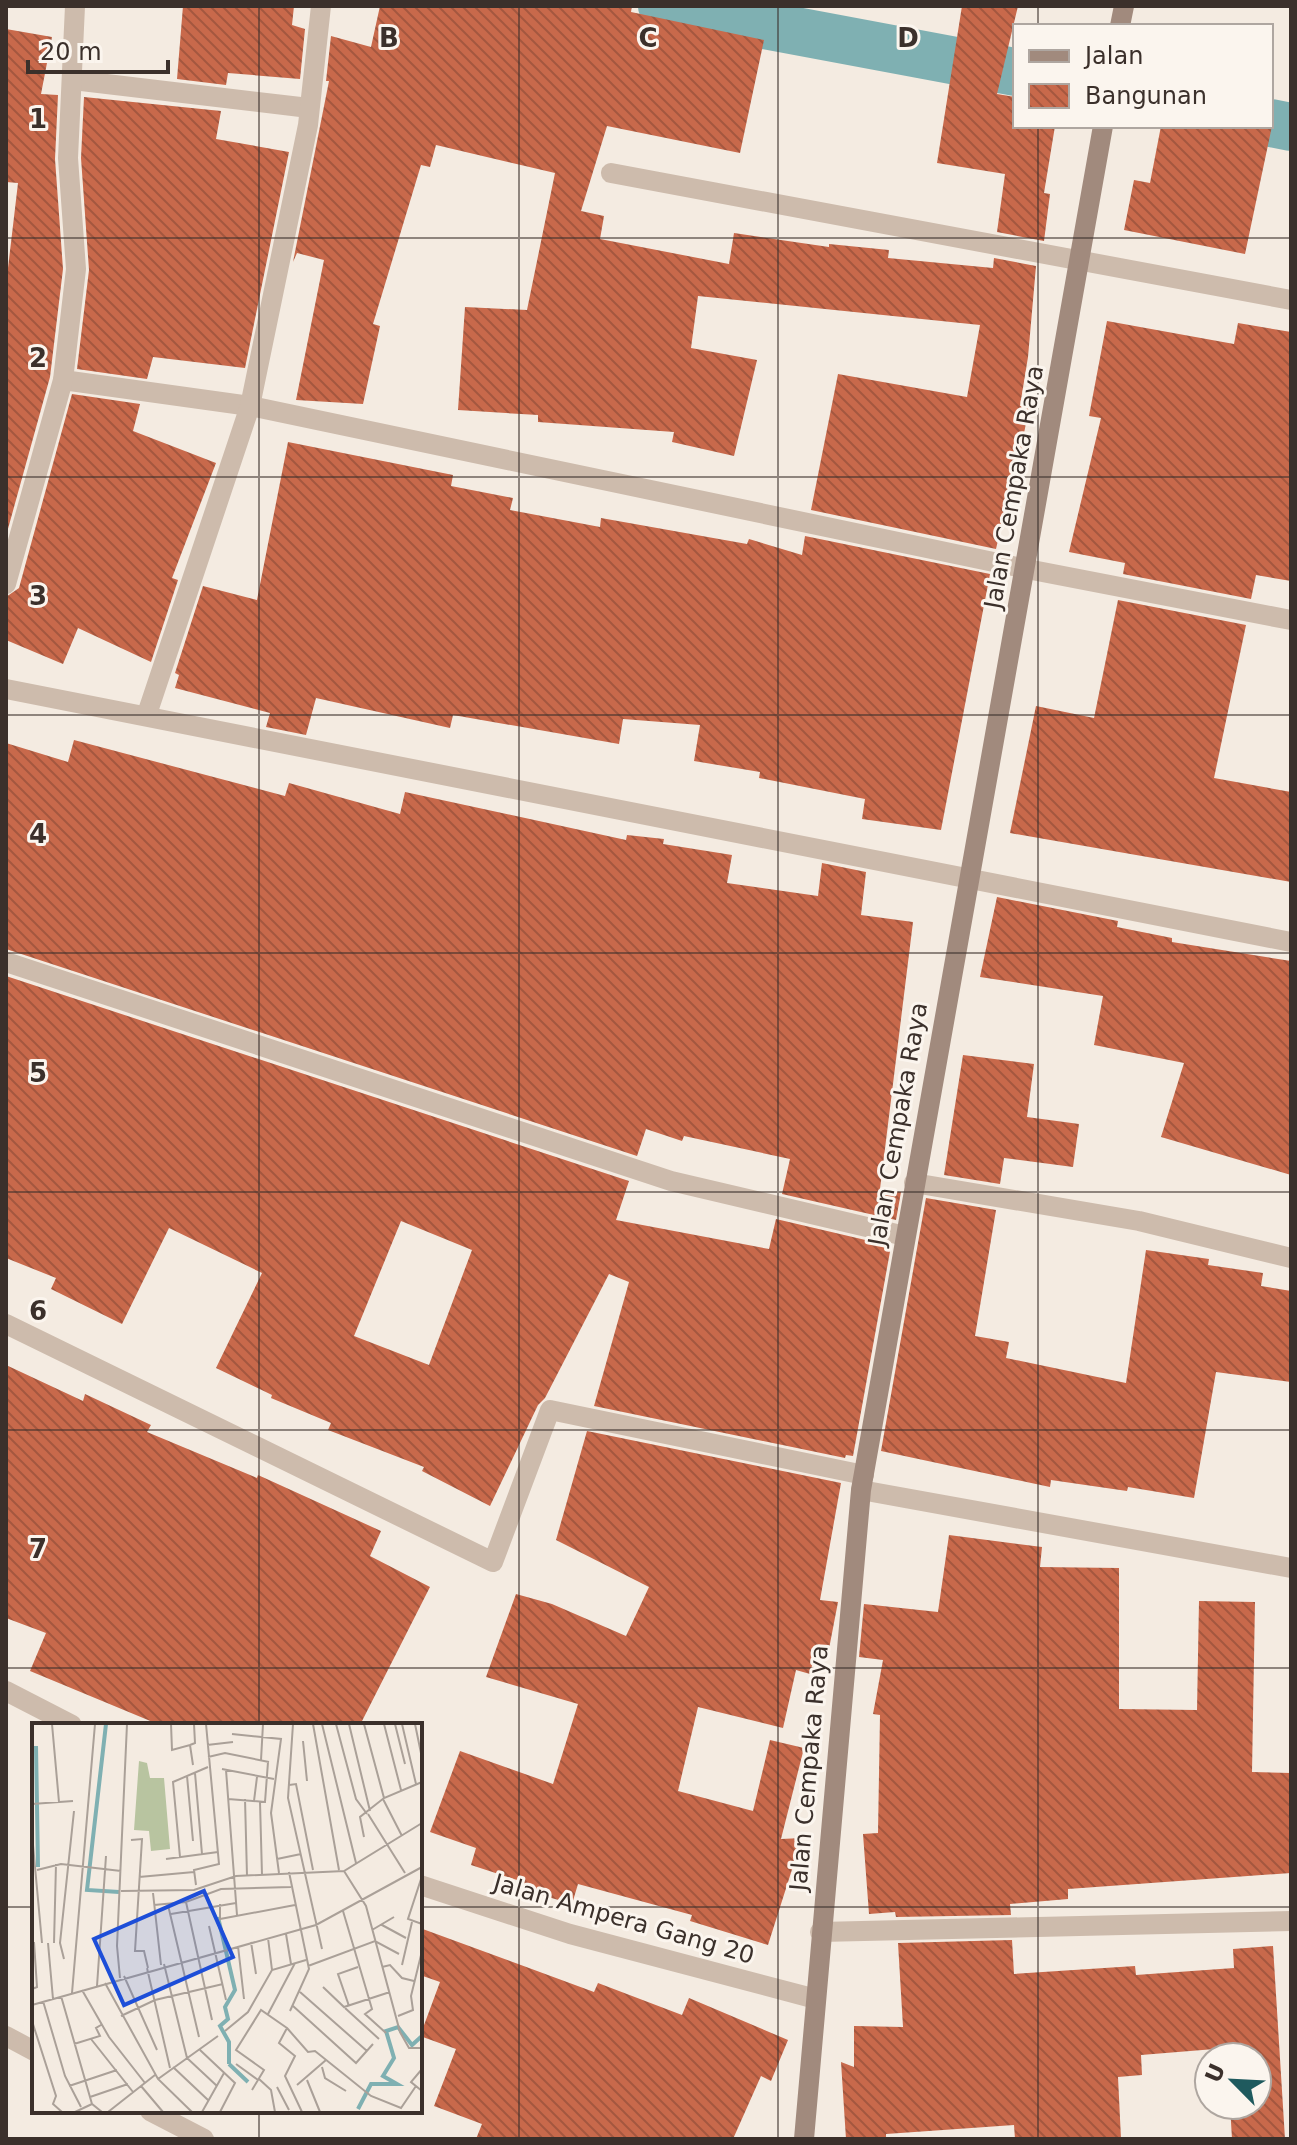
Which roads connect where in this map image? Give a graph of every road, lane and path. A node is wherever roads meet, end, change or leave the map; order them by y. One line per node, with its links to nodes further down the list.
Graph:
1 (75, 6): 3 (street)
2 (321, 6): 4 (street)
3 (73, 80): 4 (street); 9 (street)
4 (309, 108): 10 (street)
5 (1103, 128): 7 (street, Jalan Cempaka Raya)
6 (611, 173): 7 (street)
7 (1080, 257): 8 (street); 11 (street, Jalan Cempaka Raya)
8 (1291, 300)
9 (63, 380): 10 (street); 12 (street)
10 (250, 406): 11 (street); 15 (street)
11 (1027, 569): 13 (street); 16 (street, Jalan Cempaka Raya)
12 (6, 584)
13 (1291, 620)
14 (6, 689): 15 (street)
15 (147, 714): 16 (street)
16 (967, 879): 17 (street); 19 (street, Jalan Cempaka Raya)
17 (1291, 942)
18 (6, 962): 20 (street)
19 (914, 1183): 20 (street, Jalan Cempaka Raya); 21 (street)
20 (905, 1236): 23 (street, Jalan Cempaka Raya)
21 (1291, 1258)
22 (6, 1324): 23 (street)
23 (863, 1482): 24 (street); 29 (street, Jalan Cempaka Raya)
24 (1291, 1568)
25 (6, 1691): 26 (street)
26 (68, 1723)
27 (422, 1886): 30 (street, Jalan Ampera Gang 20)
28 (1291, 1921): 29 (street)
29 (820, 1932): 30 (street, Jalan Cempaka Raya)
30 (816, 1999): 35 (street, Jalan Cempaka Raya)
31 (6, 2036): 32 (street)
32 (32, 2050)
33 (154, 2113): 34 (street)
34 (204, 2139)
35 (804, 2139)

